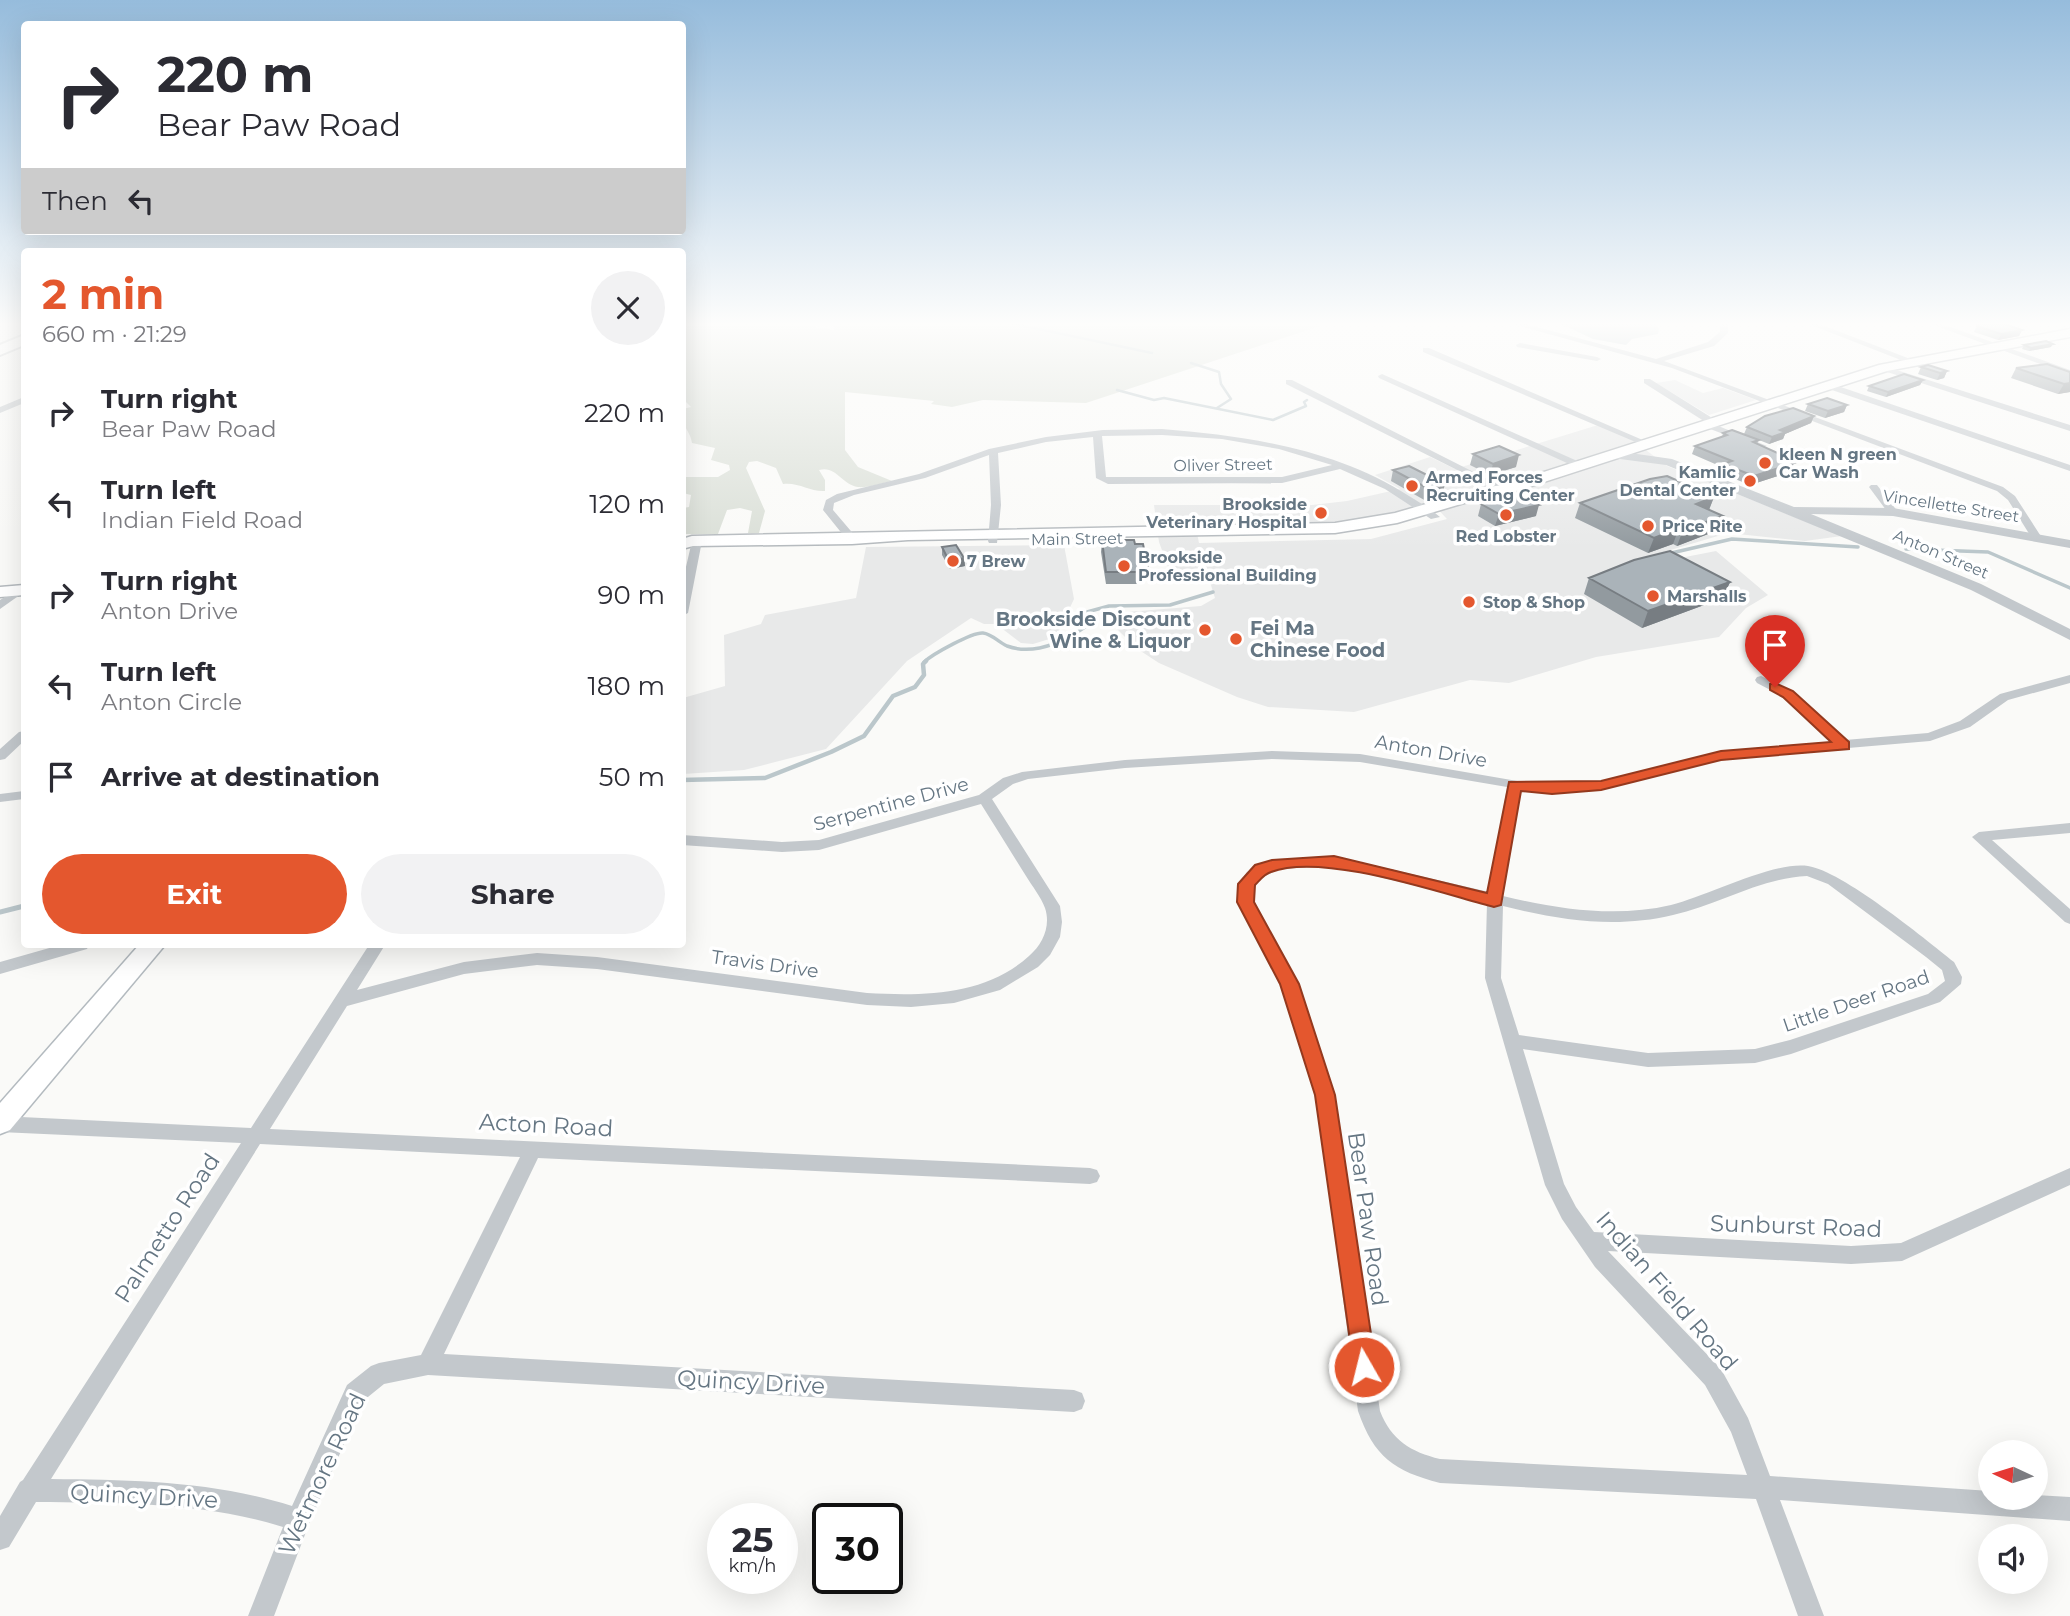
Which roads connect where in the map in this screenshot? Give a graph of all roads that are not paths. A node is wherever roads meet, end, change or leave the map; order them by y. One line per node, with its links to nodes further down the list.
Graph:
1 (1322, 398): 24 (street)
2 (1432, 398): 21 (street)
3 (1540, 398): 15 (street)
4 (1673, 398): 12 (street)
5 (1759, 398): 10 (street)
6 (1791, 398): 10 (main road, Main Street)
7 (1865, 398): 22 (street)
8 (1978, 398): 13 (street)
9 (21, 401): 11 (street)
10 (1774, 404): 12 (main road, Main Street); 30 (street)
11 (0, 410)
12 (1711, 424): 15 (main road, Main Street); 16 (street)
13 (2070, 428)
14 (1097, 435): 17 (street); 20 (street); 20 (street, Oliver Street)
15 (1648, 444): 18 (main road, Main Street); 19 (street, Vincellette Street)
16 (1763, 446)
17 (993, 451): 28 (street); 31 (street)
18 (1616, 454): 19 (street, Vincellette Street); 21 (main road, Main Street)
19 (1668, 462): 25 (street, Vincellette Street)
20 (1344, 464): 27 (street)
21 (1581, 466): 24 (main road, Main Street)
22 (2070, 468)
23 (1874, 487): 26 (street)
24 (1504, 490): 27 (main road, Main Street)
25 (1795, 512): 26 (street, Vincellette Street); 29 (street, Anton Street)
26 (1893, 512): 30 (street, Vincellette Street)
27 (1431, 514): 28 (main road, Main Street)
28 (994, 537): 31 (main road, Main Street)
29 (1857, 538): 34 (street, Anton Street)
30 (2037, 538): 33 (street, Vincellette Street)
31 (852, 539): 32 (main road, Main Street)
32 (689, 541): 35 (street)
33 (2070, 544)
34 (1885, 550): 40 (street, Anton Street)
35 (686, 571)
36 (21, 590): 38 (main road)
37 (21, 591): 39 (street)
38 (0, 592)
39 (0, 606)
40 (2070, 635)
41 (2070, 679): 44 (street, Anton Drive)
42 (1761, 680): 44 (street)
43 (21, 738): 45 (street)
44 (1843, 746): 46 (street, Anton Drive)
45 (0, 756)
46 (1514, 786): 49 (street, Anton Drive); 52 (street, Indian Field Road)
47 (21, 795): 48 (street)
48 (0, 798)
49 (984, 798): 51 (street, Serpentine Drive); 58 (street, Travis Drive)
50 (2070, 828): 53 (street)
51 (686, 840)
52 (1494, 901): 59 (street, Indian Field Road); 59 (street, Little Deer Road); 68 (street, Bear Paw Road)
53 (2070, 918)
54 (70, 948): 57 (street)
55 (150, 948): 60 (main road)
56 (375, 948): 58 (street, Palmetto Road)
57 (0, 968)
58 (341, 1000): 61 (street, Palmetto Road)
59 (1512, 1041): 65 (street, Indian Field Road)
60 (0, 1123): 61 (street, Acton Road)
61 (256, 1136): 62 (street, Acton Road); 69 (street, Palmetto Road)
62 (533, 1149): 64 (street, Acton Road); 66 (street)
63 (2070, 1175): 65 (street, Sunburst Road)
64 (1090, 1176)
65 (1588, 1241): 68 (street, Indian Field Road)
66 (428, 1364): 67 (street, Quincy Drive); 71 (street, Wetmore Road)
67 (1074, 1401)
68 (1765, 1488): 70 (street); 74 (street, Indian Field Road)
69 (28, 1490): 71 (street, Quincy Drive); 72 (street, Palmetto Road)
70 (2070, 1510)
71 (298, 1520): 73 (street, Wetmore Road)
72 (0, 1538)
73 (261, 1616)
74 (1811, 1616)

